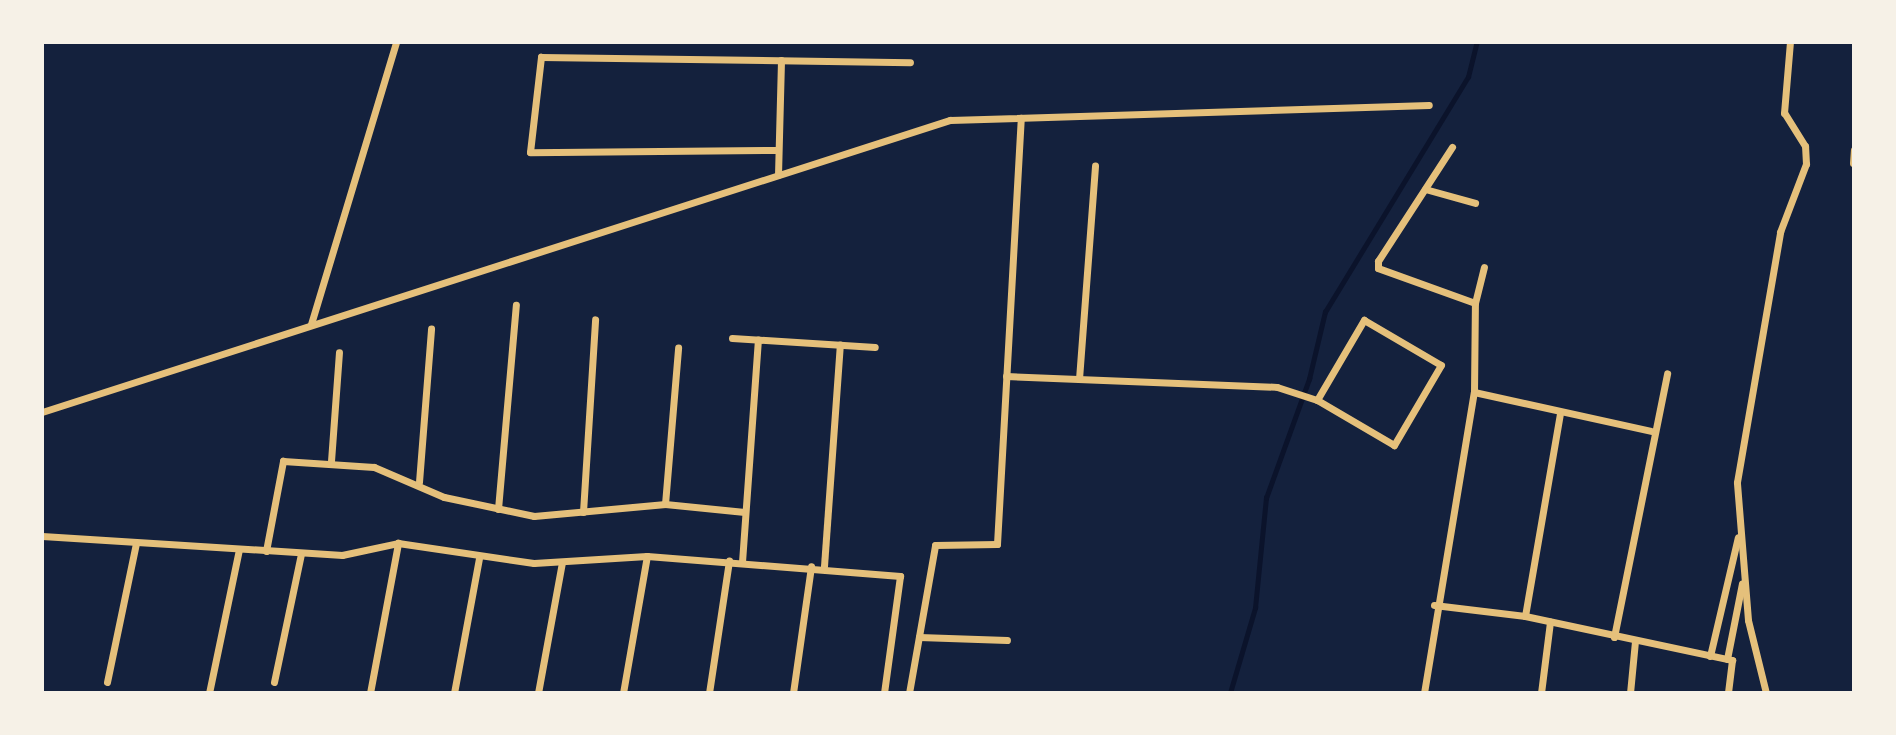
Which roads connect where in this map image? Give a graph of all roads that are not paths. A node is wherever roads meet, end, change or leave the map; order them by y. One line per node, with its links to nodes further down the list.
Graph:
1 (396, 42): 19 (street)
2 (1790, 42): 41 (street)
3 (781, 60): 4 (street); 8 (street); 8 (street)
4 (910, 62)
5 (1429, 105): 6 (street)
6 (1021, 118): 12 (street); 28 (street)
7 (1452, 147): 13 (street)
8 (775, 150): 12 (street)
9 (1854, 150): 10 (street)
10 (1853, 163)
11 (1095, 166): 29 (street)
12 (778, 175): 19 (street)
13 (1425, 189): 14 (street); 16 (street)
14 (1475, 203)
15 (1484, 267): 16 (street)
16 (1475, 303): 30 (street)
17 (516, 305): 38 (street)
18 (595, 319): 39 (street)
19 (311, 324): 32 (street)
20 (431, 328): 36 (street)
21 (733, 338): 22 (street)
22 (758, 340): 23 (street); 40 (street)
23 (840, 345): 24 (street); 54 (street)
24 (875, 347)
25 (678, 348): 37 (street)
26 (339, 352): 35 (street)
27 (1667, 373): 34 (street)
28 (1006, 376): 29 (street); 59 (street)
29 (1079, 379): 31 (street)
30 (1474, 392): 33 (street); 56 (street)
31 (1314, 399): 31 (street)
32 (42, 412)
33 (1560, 413): 34 (street); 57 (street)
34 (1651, 431): 60 (street)
35 (331, 461): 36 (street); 46 (street)
36 (418, 482): 38 (street)
37 (665, 504): 39 (street); 40 (street)
38 (498, 509): 39 (street)
39 (583, 512)
40 (745, 512): 52 (street)
41 (1740, 529): 55 (street); 63 (street)
42 (42, 536): 43 (street)
43 (136, 543): 45 (street); 65 (street)
44 (398, 543): 47 (street); 49 (street); 68 (street)
45 (239, 550): 46 (street); 67 (street)
46 (266, 551): 47 (street)
47 (301, 554): 66 (street)
48 (647, 556): 50 (street); 51 (street); 71 (street)
49 (479, 558): 51 (street); 69 (street)
50 (729, 561): 52 (street); 72 (street)
51 (562, 562): 70 (street)
52 (742, 562): 53 (street)
53 (811, 566): 54 (street); 73 (street)
54 (824, 566): 74 (street)
55 (1743, 575): 64 (street); 80 (street)
56 (1434, 605): 57 (street); 76 (street)
57 (1525, 616): 58 (street)
58 (1550, 622): 60 (street); 77 (street)
59 (919, 636): 61 (street); 75 (street)
60 (1614, 637): 62 (street)
61 (1007, 640)
62 (1635, 641): 63 (street); 78 (street)
63 (1710, 656): 64 (street)
64 (1727, 659): 79 (street)
65 (107, 682)
66 (274, 682)
67 (209, 693)
68 (370, 693)
69 (454, 693)
70 (538, 693)
71 (623, 693)
72 (709, 693)
73 (793, 693)
74 (884, 693)
75 (909, 693)
76 (1424, 693)
77 (1541, 693)
78 (1629, 693)
79 (1728, 693)
80 (1766, 693)

